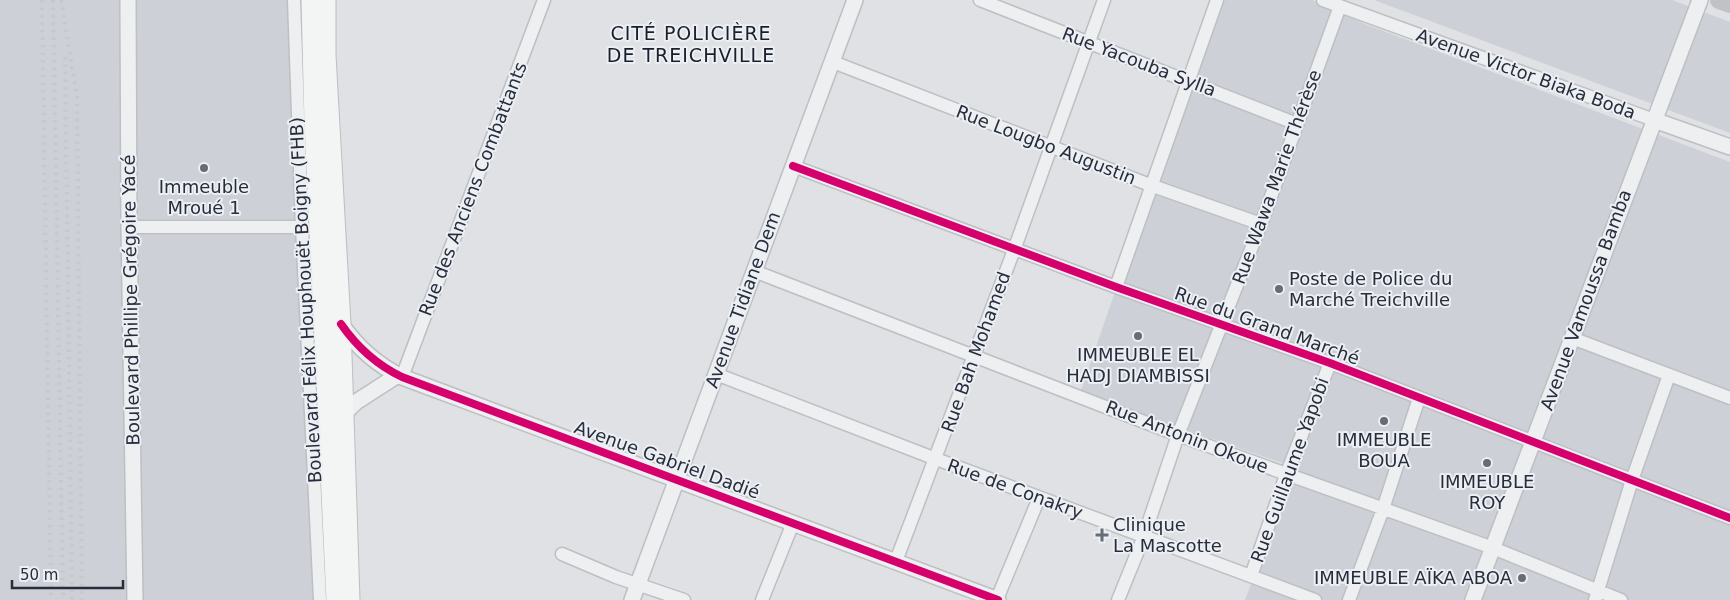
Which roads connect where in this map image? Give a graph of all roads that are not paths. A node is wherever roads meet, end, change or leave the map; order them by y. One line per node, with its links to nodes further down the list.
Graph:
1 (128, 0): 25 (street, Boulevard Phillipe Grégoire Yacé)
2 (294, 0): 26 (street, Boulevard Félix Houphouët Boigny (FHB))
3 (311, 0): 60 (main road, Boulevard Félix Houphouët Boigny (FHB))
4 (326, 0): 30 (main road, Boulevard Félix Houphouët Boigny (FHB))
5 (544, 0): 37 (street, Rue des Anciens Combattants)
6 (855, 0): 16 (street, Avenue Tidiane Dem)
7 (980, 0): 15 (street, Rue Yacouba Sylla)
8 (1104, 0): 15 (street, Rue Bah Mohamed)
9 (1217, 0): 17 (street)
10 (1323, 0): 14 (street, Avenue Victor Biaka Boda)
11 (1700, 0): 18 (street, Avenue Vamoussa Bamba)
12 (1719, 0): 13 (main road)
13 (1730, 4)
14 (1340, 6): 18 (street, Avenue Victor Biaka Boda); 19 (street, Rue Wawa Marie Thérèse)
15 (1088, 43): 17 (street, Rue Yacouba Sylla); 20 (street, Rue Bah Mohamed)
16 (833, 62): 20 (street, Rue Lougbo Augustin); 22 (street, Avenue Tidiane Dem)
17 (1189, 81): 19 (street, Rue Yacouba Sylla); 23 (street)
18 (1654, 120): 21 (street, Avenue Victor Biaka Boda); 32 (street, Avenue Vamoussa Bamba)
19 (1297, 124): 24 (street, Rue Wawa Marie Thérèse)
20 (1051, 146): 23 (street, Rue Lougbo Augustin); 27 (street, Rue Bah Mohamed)
21 (1730, 147)
22 (793, 166): 27 (street, Rue du Grand Marché); 28 (street, Avenue Tidiane Dem)
23 (1150, 186): 24 (street, Rue Lougbo Augustin); 29 (street)
24 (1261, 224): 31 (street, Rue Wawa Marie Thérèse)
25 (129, 227): 26 (street); 58 (street, Boulevard Phillipe Grégoire Yacé)
26 (302, 227): 59 (street, Boulevard Félix Houphouët Boigny (FHB))
27 (1014, 250): 29 (street, Rue du Grand Marché); 33 (street, Rue Bah Mohamed)
28 (754, 271): 33 (street, Rue Antonin Okoue); 35 (street, Avenue Tidiane Dem)
29 (1116, 287): 31 (street, Rue du Grand Marché)
30 (341, 324): 37 (street, Avenue Gabriel Dadié); 40 (main road, Boulevard Félix Houphouët Boigny (FHB))
31 (1222, 326): 34 (street, Rue du Grand Marché); 41 (street, Rue Wawa Marie Thérèse)
32 (1572, 338): 36 (street); 42 (street, Avenue Vamoussa Bamba)
33 (975, 356): 41 (street, Rue Antonin Okoue); 43 (street, Rue Bah Mohamed)
34 (1330, 364): 38 (street, Rue du Grand Marché); 44 (street, Rue Guillaume Yapobi)
35 (716, 374): 43 (street, Rue de Conakry); 45 (street, Avenue Tidiane Dem)
36 (1669, 375): 39 (street); 46 (street)
37 (400, 376): 40 (street); 45 (street, Avenue Gabriel Dadié)
38 (1419, 398): 42 (street, Rue du Grand Marché); 48 (street)
39 (1730, 398)
40 (344, 414): 61 (main road, Boulevard Félix Houphouët Boigny (FHB))
41 (1178, 435): 44 (street, Rue Antonin Okoue); 51 (street, Rue Wawa Marie Thérèse)
42 (1533, 441): 46 (street, Rue du Grand Marché); 52 (street, Avenue Vamoussa Bamba)
43 (936, 459): 47 (street, Rue de Conakry); 54 (street, Rue Bah Mohamed)
44 (1286, 475): 48 (street, Rue Antonin Okoue); 55 (street, Rue Guillaume Yapobi)
45 (677, 479): 50 (street, Avenue Gabriel Dadié); 56 (street, Avenue Tidiane Dem)
46 (1632, 480): 49 (street, Rue du Grand Marché); 57 (street)
47 (1039, 498): 51 (street, Rue de Conakry); 65 (street)
48 (1383, 509): 52 (street, Rue Antonin Okoue); 68 (street)
49 (1730, 518)
50 (793, 523): 54 (street, Avenue Gabriel Dadié); 64 (street)
51 (1144, 536): 55 (street, Rue de Conakry); 66 (street, Rue Wawa Marie Thérèse)
52 (1493, 548): 57 (street, Rue Antonin Okoue); 69 (street, Avenue Vamoussa Bamba)
53 (562, 554): 56 (street)
54 (896, 561): 65 (street, Avenue Gabriel Dadié)
55 (1251, 576): 67 (street, Rue de Conakry)
56 (638, 584): 62 (street, Avenue Tidiane Dem); 63 (street)
57 (1596, 596): 70 (street, Rue Antonin Okoue)
58 (136, 600)
59 (320, 600)
60 (336, 600)
61 (350, 600)
62 (632, 600)
63 (684, 600)
64 (762, 600)
65 (997, 600)
66 (1118, 600)
67 (1315, 600)
68 (1349, 600)
69 (1473, 600)
70 (1621, 600)

